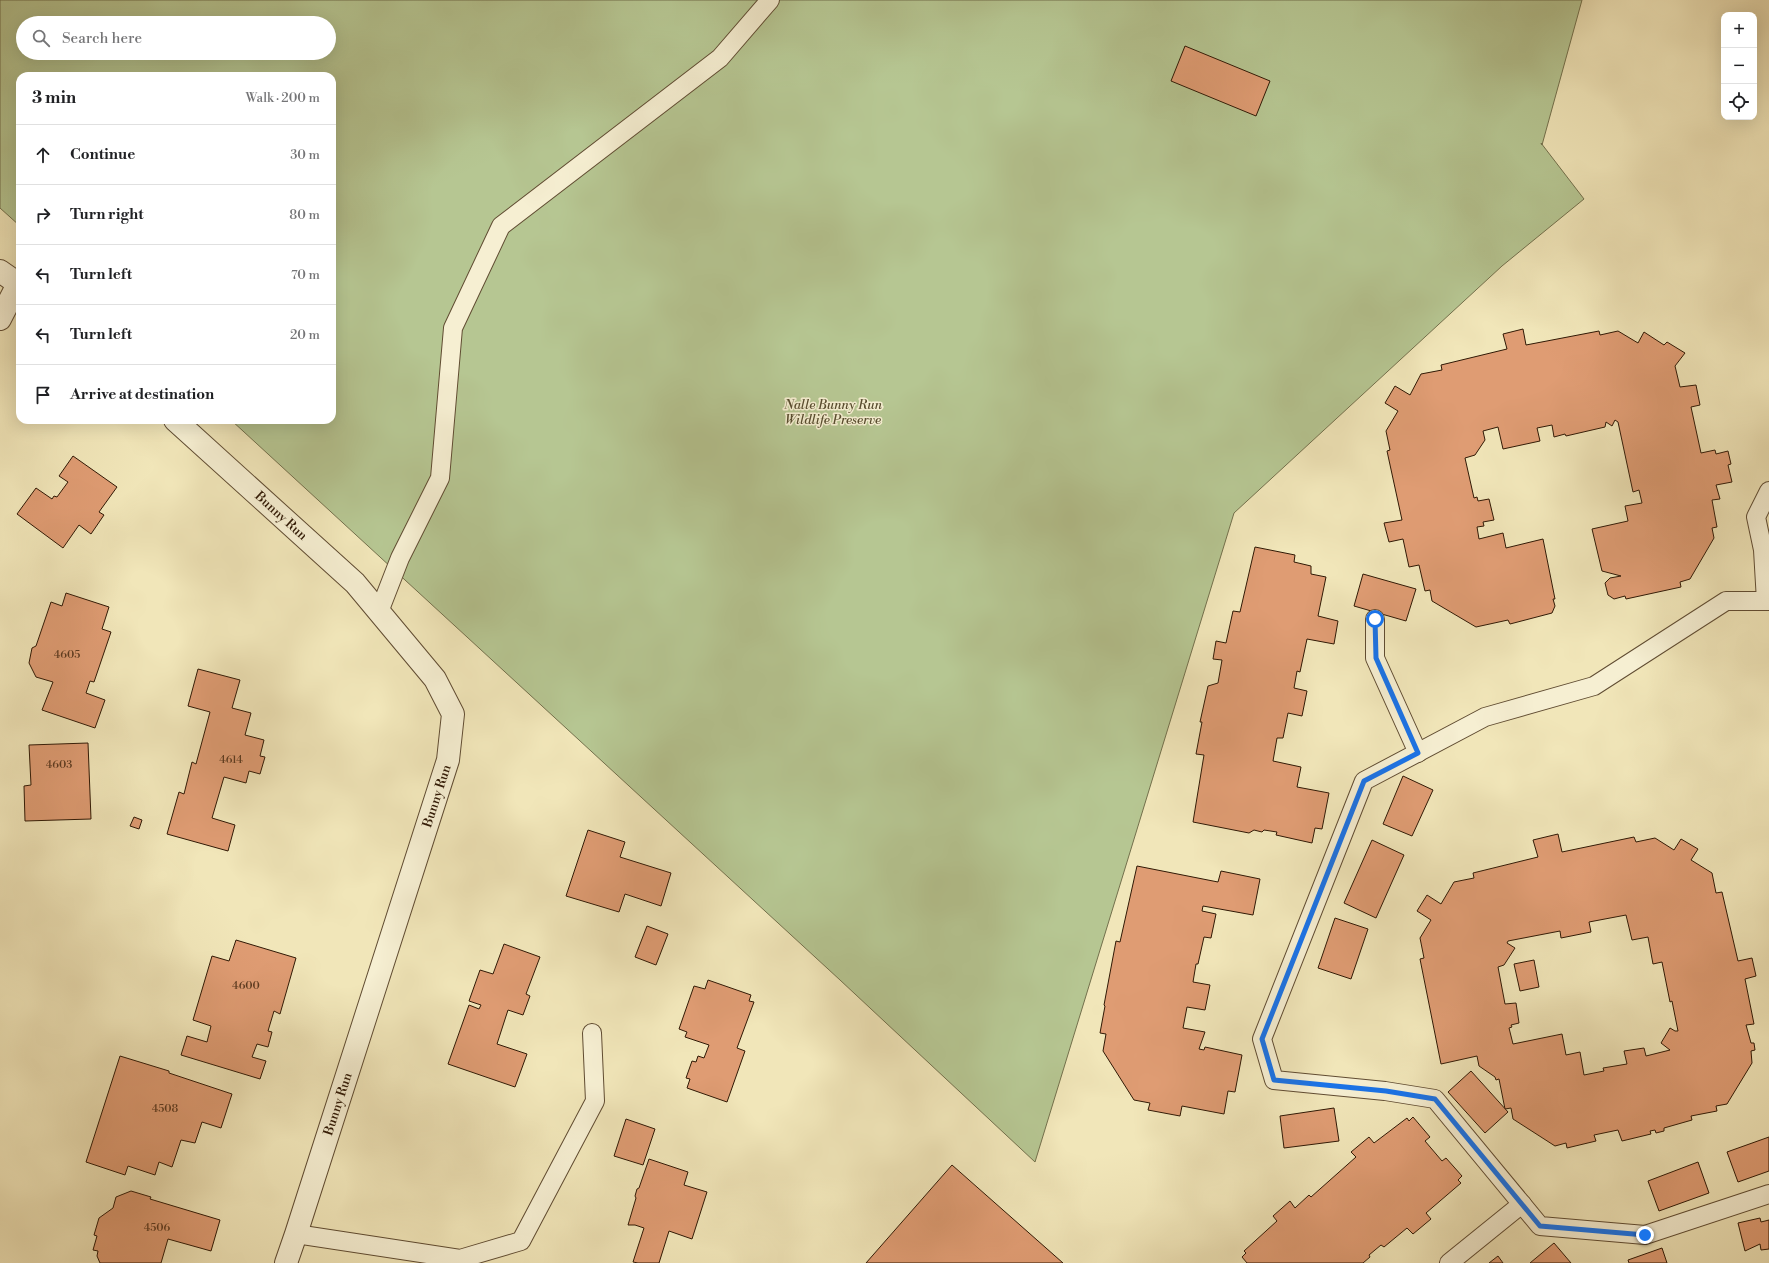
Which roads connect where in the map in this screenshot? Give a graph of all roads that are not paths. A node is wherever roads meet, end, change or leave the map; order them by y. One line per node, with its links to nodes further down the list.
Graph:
1 (770, 0): 9 (lane)
2 (0, 271): 3 (street)
3 (16, 282)
4 (16, 290): 5 (street)
5 (0, 319)
6 (179, 424): 9 (street, Bunny Run)
7 (1769, 491): 8 (lane)
8 (1767, 601): 11 (lane)
9 (379, 612): 15 (street, Bunny Run)
10 (1375, 619): 11 (lane)
11 (1418, 753): 14 (lane)
12 (592, 1033): 15 (lane)
13 (1769, 1194): 14 (lane)
14 (1522, 1204): 17 (lane)
15 (296, 1234): 16 (street, Bunny Run)
16 (286, 1263)
17 (1449, 1263)

